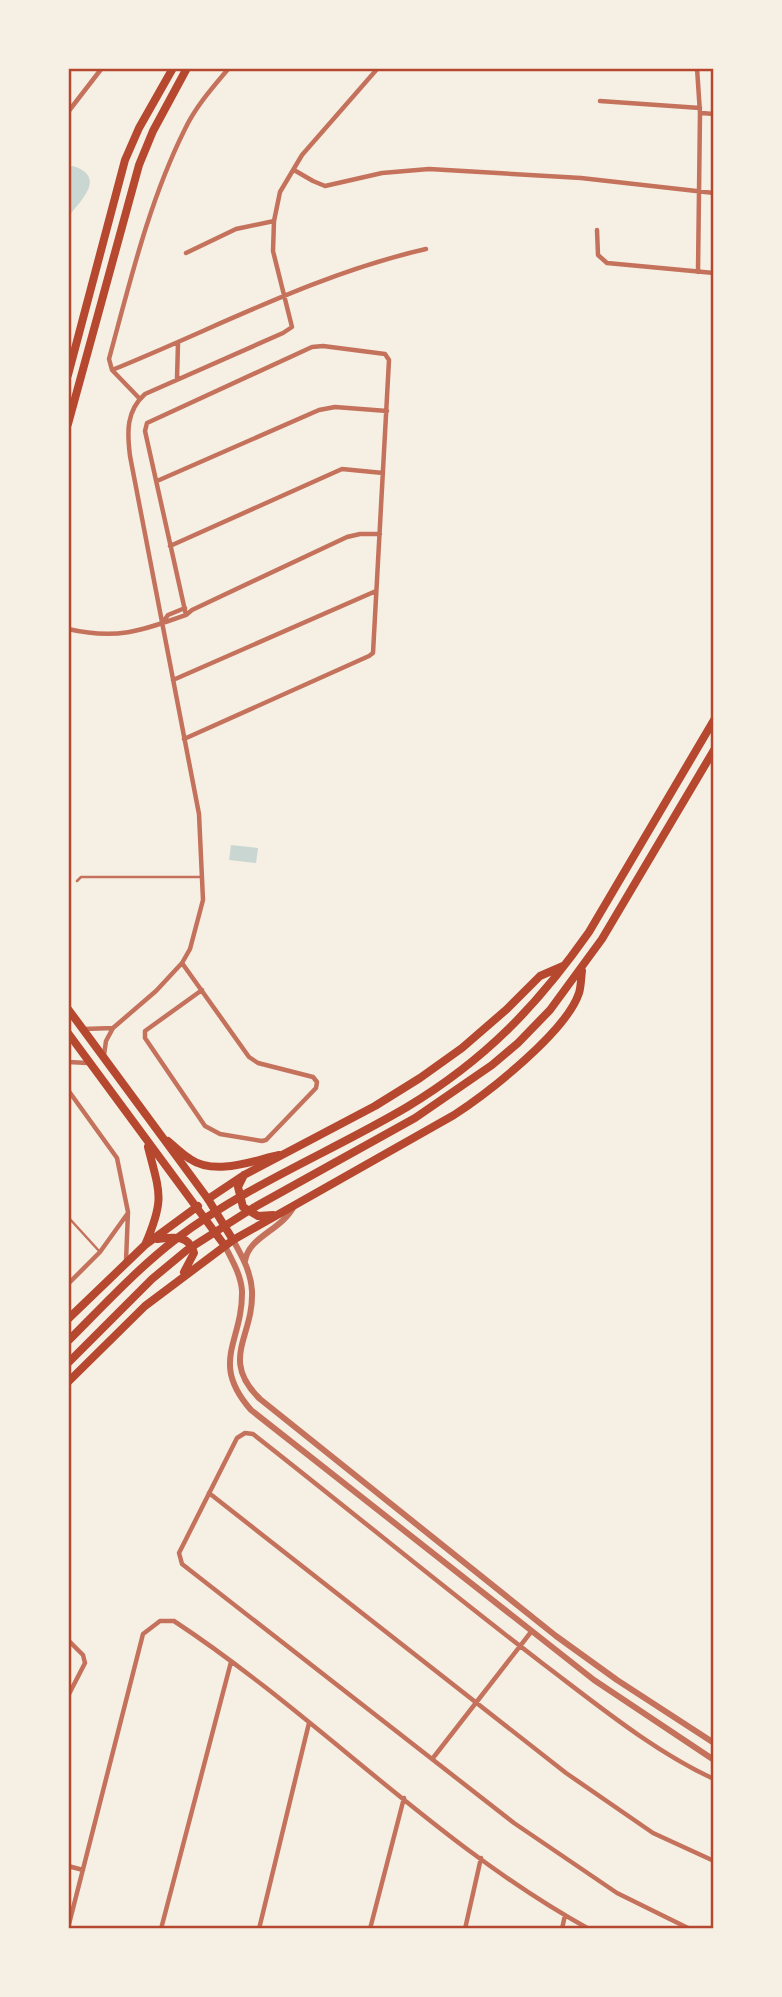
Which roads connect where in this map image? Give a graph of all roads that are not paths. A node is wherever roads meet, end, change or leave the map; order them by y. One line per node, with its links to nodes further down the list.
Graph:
1 (102, 68): 9 (street)
2 (173, 68): 23 (main road)
3 (187, 68): 27 (main road)
4 (229, 68): 22 (street)
5 (378, 68): 11 (street)
6 (697, 68): 8 (street)
7 (600, 101): 8 (street)
8 (700, 111): 10 (street); 12 (street)
9 (68, 112)
10 (714, 114)
11 (293, 170): 12 (street); 14 (street)
12 (699, 191): 13 (street); 18 (street)
13 (714, 193)
14 (274, 221): 17 (street); 20 (street)
15 (597, 230): 18 (street)
16 (426, 249): 20 (street)
17 (186, 253)
18 (698, 272): 19 (street)
19 (714, 273)
20 (285, 294): 21 (street); 24 (street)
21 (178, 343): 22 (street); 24 (street)
22 (112, 370): 25 (street)
23 (68, 375)
24 (177, 379): 25 (street)
25 (140, 399): 36 (street)
26 (387, 411): 28 (street); 29 (street); 29 (street)
27 (68, 424)
28 (383, 473): 30 (street); 31 (street)
29 (157, 481): 31 (street)
30 (380, 534): 32 (street); 34 (street)
31 (170, 547): 33 (street)
32 (376, 591): 38 (street); 40 (street)
33 (185, 608): 34 (street); 35 (street); 36 (street)
34 (192, 610): 35 (street)
35 (186, 615): 36 (street)
36 (163, 622): 37 (street); 38 (street)
37 (68, 629)
38 (173, 680): 40 (street)
39 (714, 720): 45 (main road)
40 (184, 739): 42 (street)
41 (714, 750): 46 (main road)
42 (202, 877): 43 (lane); 44 (street)
43 (77, 881)
44 (182, 963): 47 (street); 49 (street)
45 (566, 965): 58 (main road); 76 (main road)
46 (582, 968): 61 (main road); 77 (main road)
47 (202, 990): 47 (street)
48 (68, 1009): 50 (main road)
49 (113, 1028): 50 (street); 52 (street)
50 (83, 1029): 52 (main road)
51 (68, 1032): 54 (main road)
52 (104, 1056): 56 (main road)
53 (68, 1062): 54 (street)
54 (92, 1064): 57 (main road)
55 (68, 1090): 63 (street)
56 (157, 1132): 58 (main road); 60 (main road)
57 (147, 1141): 62 (main road); 68 (main road)
58 (293, 1151): 59 (main road)
59 (244, 1175): 60 (main road); 64 (main road)
60 (208, 1199): 62 (main road); 67 (main road)
61 (295, 1204): 64 (main road); 72 (street)
62 (196, 1208): 66 (main road); 69 (main road)
63 (128, 1212): 70 (street); 71 (street)
64 (276, 1215): 67 (main road)
65 (68, 1217): 70 (lane)
66 (154, 1239): 68 (main road); 73 (main road)
67 (233, 1240): 69 (main road); 72 (street)
68 (145, 1245): 71 (main road)
69 (225, 1246): 73 (main road); 80 (street)
70 (100, 1252): 74 (street)
71 (126, 1262): 75 (main road)
72 (245, 1263): 79 (street)
73 (176, 1281): 78 (main road)
74 (68, 1284)
75 (68, 1319)
76 (68, 1341)
77 (68, 1363)
78 (68, 1382)
79 (247, 1387): 80 (street); 89 (street)
80 (237, 1394): 82 (street)
81 (209, 1493): 84 (street); 87 (street); 90 (street)
82 (531, 1632): 84 (street); 91 (street)
83 (68, 1640): 86 (street)
84 (520, 1646): 87 (street); 92 (street)
85 (230, 1662): 88 (street); 97 (street); 100 (street)
86 (68, 1696)
87 (475, 1702): 90 (street); 95 (street)
88 (309, 1723): 93 (street); 101 (street)
89 (714, 1743)
90 (433, 1758): 106 (street)
91 (714, 1760)
92 (714, 1779)
93 (404, 1798): 94 (street); 102 (street)
94 (481, 1858): 98 (street); 103 (street)
95 (714, 1861)
96 (68, 1866): 97 (street)
97 (83, 1871): 99 (street)
98 (565, 1916): 104 (street); 105 (street)
99 (68, 1928)
100 (162, 1929)
101 (259, 1929)
102 (370, 1929)
103 (465, 1929)
104 (562, 1929)
105 (589, 1929)
106 (690, 1929)

